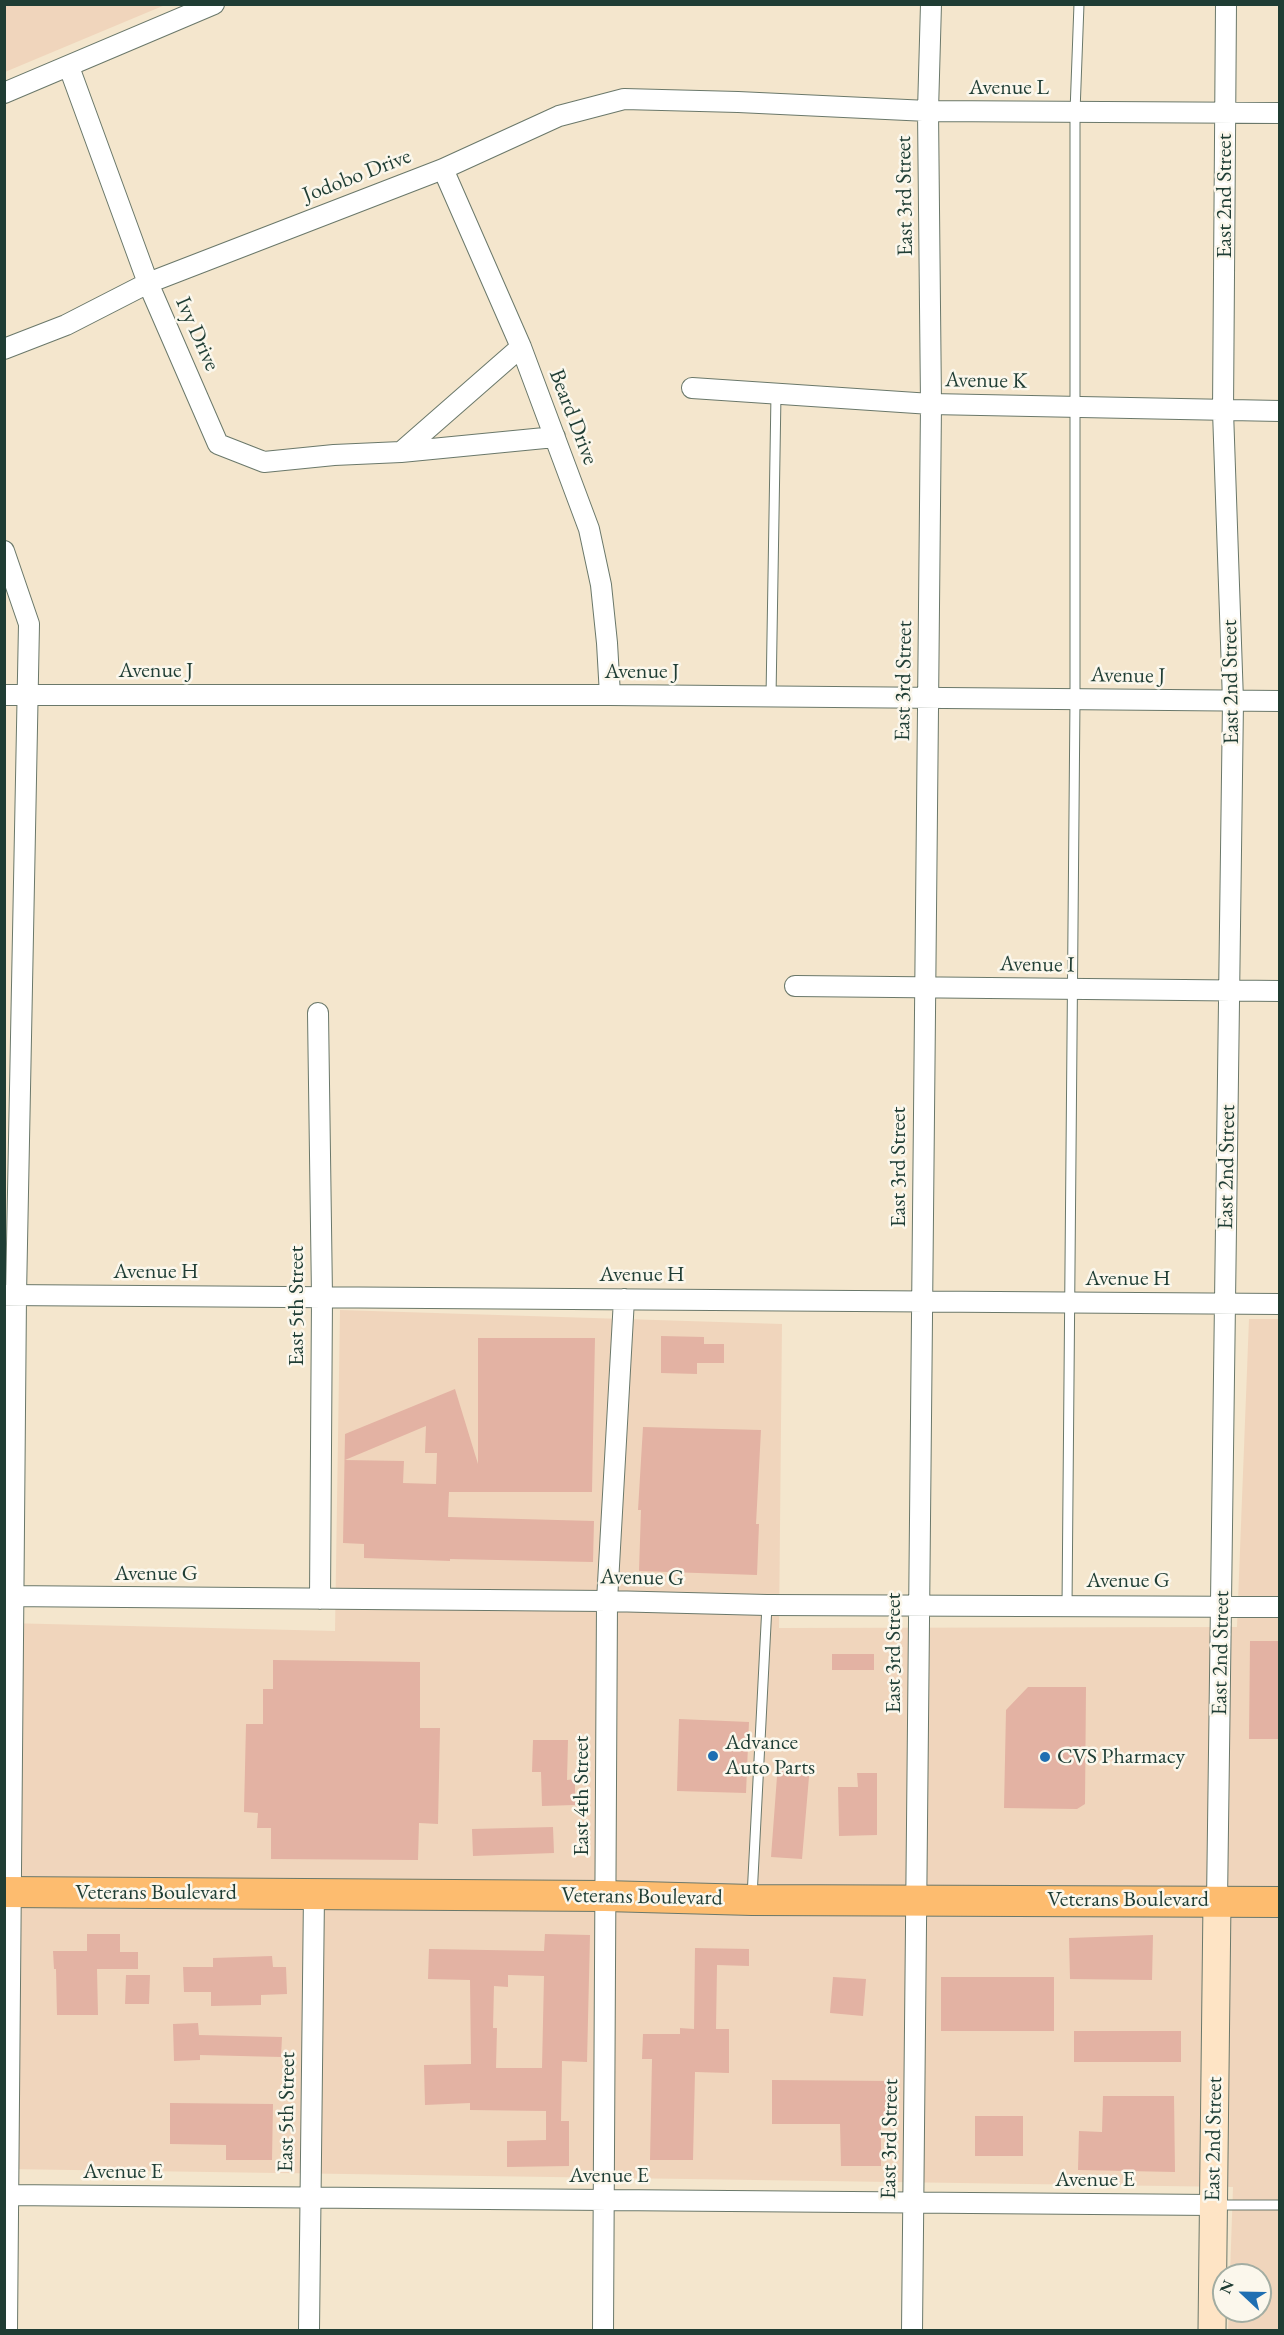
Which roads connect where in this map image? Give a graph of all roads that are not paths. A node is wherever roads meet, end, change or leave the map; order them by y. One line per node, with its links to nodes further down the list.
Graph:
1 (214, 4): 5 (street)
2 (931, 4): 8 (street, East 3rd Street)
3 (1079, 4): 9 (lane)
4 (1226, 4): 11 (street, East 2nd Street)
5 (69, 67): 6 (street); 13 (street, Ivy Drive)
6 (4, 93)
7 (738, 102): 8 (street, Avenue L); 12 (street, Jodobo Drive)
8 (928, 111): 9 (street, Avenue L); 18 (street, East 3rd Street)
9 (1075, 112): 11 (street, Avenue L); 19 (lane)
10 (1280, 113): 11 (street, Avenue L)
11 (1225, 114): 20 (street, East 2nd Street)
12 (442, 169): 13 (street, Jodobo Drive); 14 (street, Beard Drive)
13 (148, 283): 15 (street, Jodobo Drive); 23 (street, Ivy Drive)
14 (520, 347): 22 (street, Beard Drive); 23 (street)
15 (4, 349)
16 (692, 388): 17 (street, Avenue K)
17 (776, 394): 18 (street, Avenue K); 28 (lane)
18 (931, 404): 19 (street, Avenue K); 29 (street, East 3rd Street)
19 (1077, 407): 20 (street, Avenue K); 30 (lane)
20 (1224, 411): 21 (street, Avenue K); 31 (street, East 2nd Street)
21 (1280, 411)
22 (555, 437): 23 (street, Ivy Drive); 27 (street, Beard Drive)
23 (401, 452)
24 (4, 551): 26 (street)
25 (4, 695): 26 (street, Avenue J)
26 (28, 695): 27 (street, Avenue J); 38 (street)
27 (610, 695): 28 (street, Avenue J)
28 (771, 697): 29 (street, Avenue J)
29 (927, 698): 30 (street, Avenue J); 34 (street, East 3rd Street)
30 (1075, 699): 31 (street, Avenue J); 35 (lane)
31 (1233, 701): 32 (street, Avenue J); 36 (street, East 2nd Street)
32 (1280, 701)
33 (795, 986): 34 (street, Avenue I)
34 (924, 987): 35 (street, Avenue I); 43 (street, East 3rd Street)
35 (1071, 989): 36 (street, Avenue I); 44 (lane)
36 (1230, 991): 37 (street, Avenue I); 45 (street, East 2nd Street)
37 (1280, 992)
38 (13, 1008): 40 (street)
39 (318, 1013): 41 (street, East 5th Street)
40 (10, 1295): 41 (street, Avenue H); 47 (street)
41 (322, 1297): 42 (street, Avenue H); 48 (street, East 5th Street)
42 (624, 1299): 43 (street, Avenue H); 49 (street, East 4th Street)
43 (922, 1301): 44 (street, Avenue H); 50 (street, East 3rd Street)
44 (1069, 1302): 45 (street, Avenue H); 52 (lane)
45 (1225, 1304): 46 (street, Avenue H); 53 (street, East 2nd Street)
46 (1280, 1304)
47 (9, 1597): 48 (street, Avenue G); 55 (street)
48 (320, 1599): 49 (street, Avenue G)
49 (607, 1601): 51 (street, Avenue G); 57 (street, East 4th Street)
50 (919, 1604): 51 (street, Avenue G); 52 (street, Avenue G); 59 (street, East 3rd Street)
51 (767, 1605): 58 (lane)
52 (1067, 1605): 53 (street, Avenue G)
53 (1221, 1606): 54 (street, Avenue G); 60 (street, East 2nd Street)
54 (1280, 1606)
55 (8, 1892): 56 (main road, Veterans Boulevard); 62 (street)
56 (314, 1894): 57 (main road, Veterans Boulevard); 63 (street, East 5th Street)
57 (605, 1896): 58 (main road, Veterans Boulevard); 64 (street, East 4th Street)
58 (752, 1899): 59 (main road, Veterans Boulevard)
59 (916, 1899): 60 (main road, Veterans Boulevard); 65 (street, East 3rd Street)
60 (1217, 1901): 61 (main road, Veterans Boulevard); 66 (street, East 2nd Street)
61 (1280, 1902)
62 (7, 2195): 63 (street, Avenue E); 68 (street)
63 (310, 2198): 64 (street, Avenue E); 69 (street, East 5th Street)
64 (604, 2200): 65 (street, Avenue E); 70 (street, East 4th Street)
65 (914, 2202): 66 (street, Avenue E); 71 (street, East 3rd Street)
66 (1213, 2205): 67 (lane); 72 (street, East 2nd Street)
67 (1280, 2205)
68 (8, 2331)
69 (309, 2331)
70 (603, 2331)
71 (912, 2331)
72 (1212, 2331)

